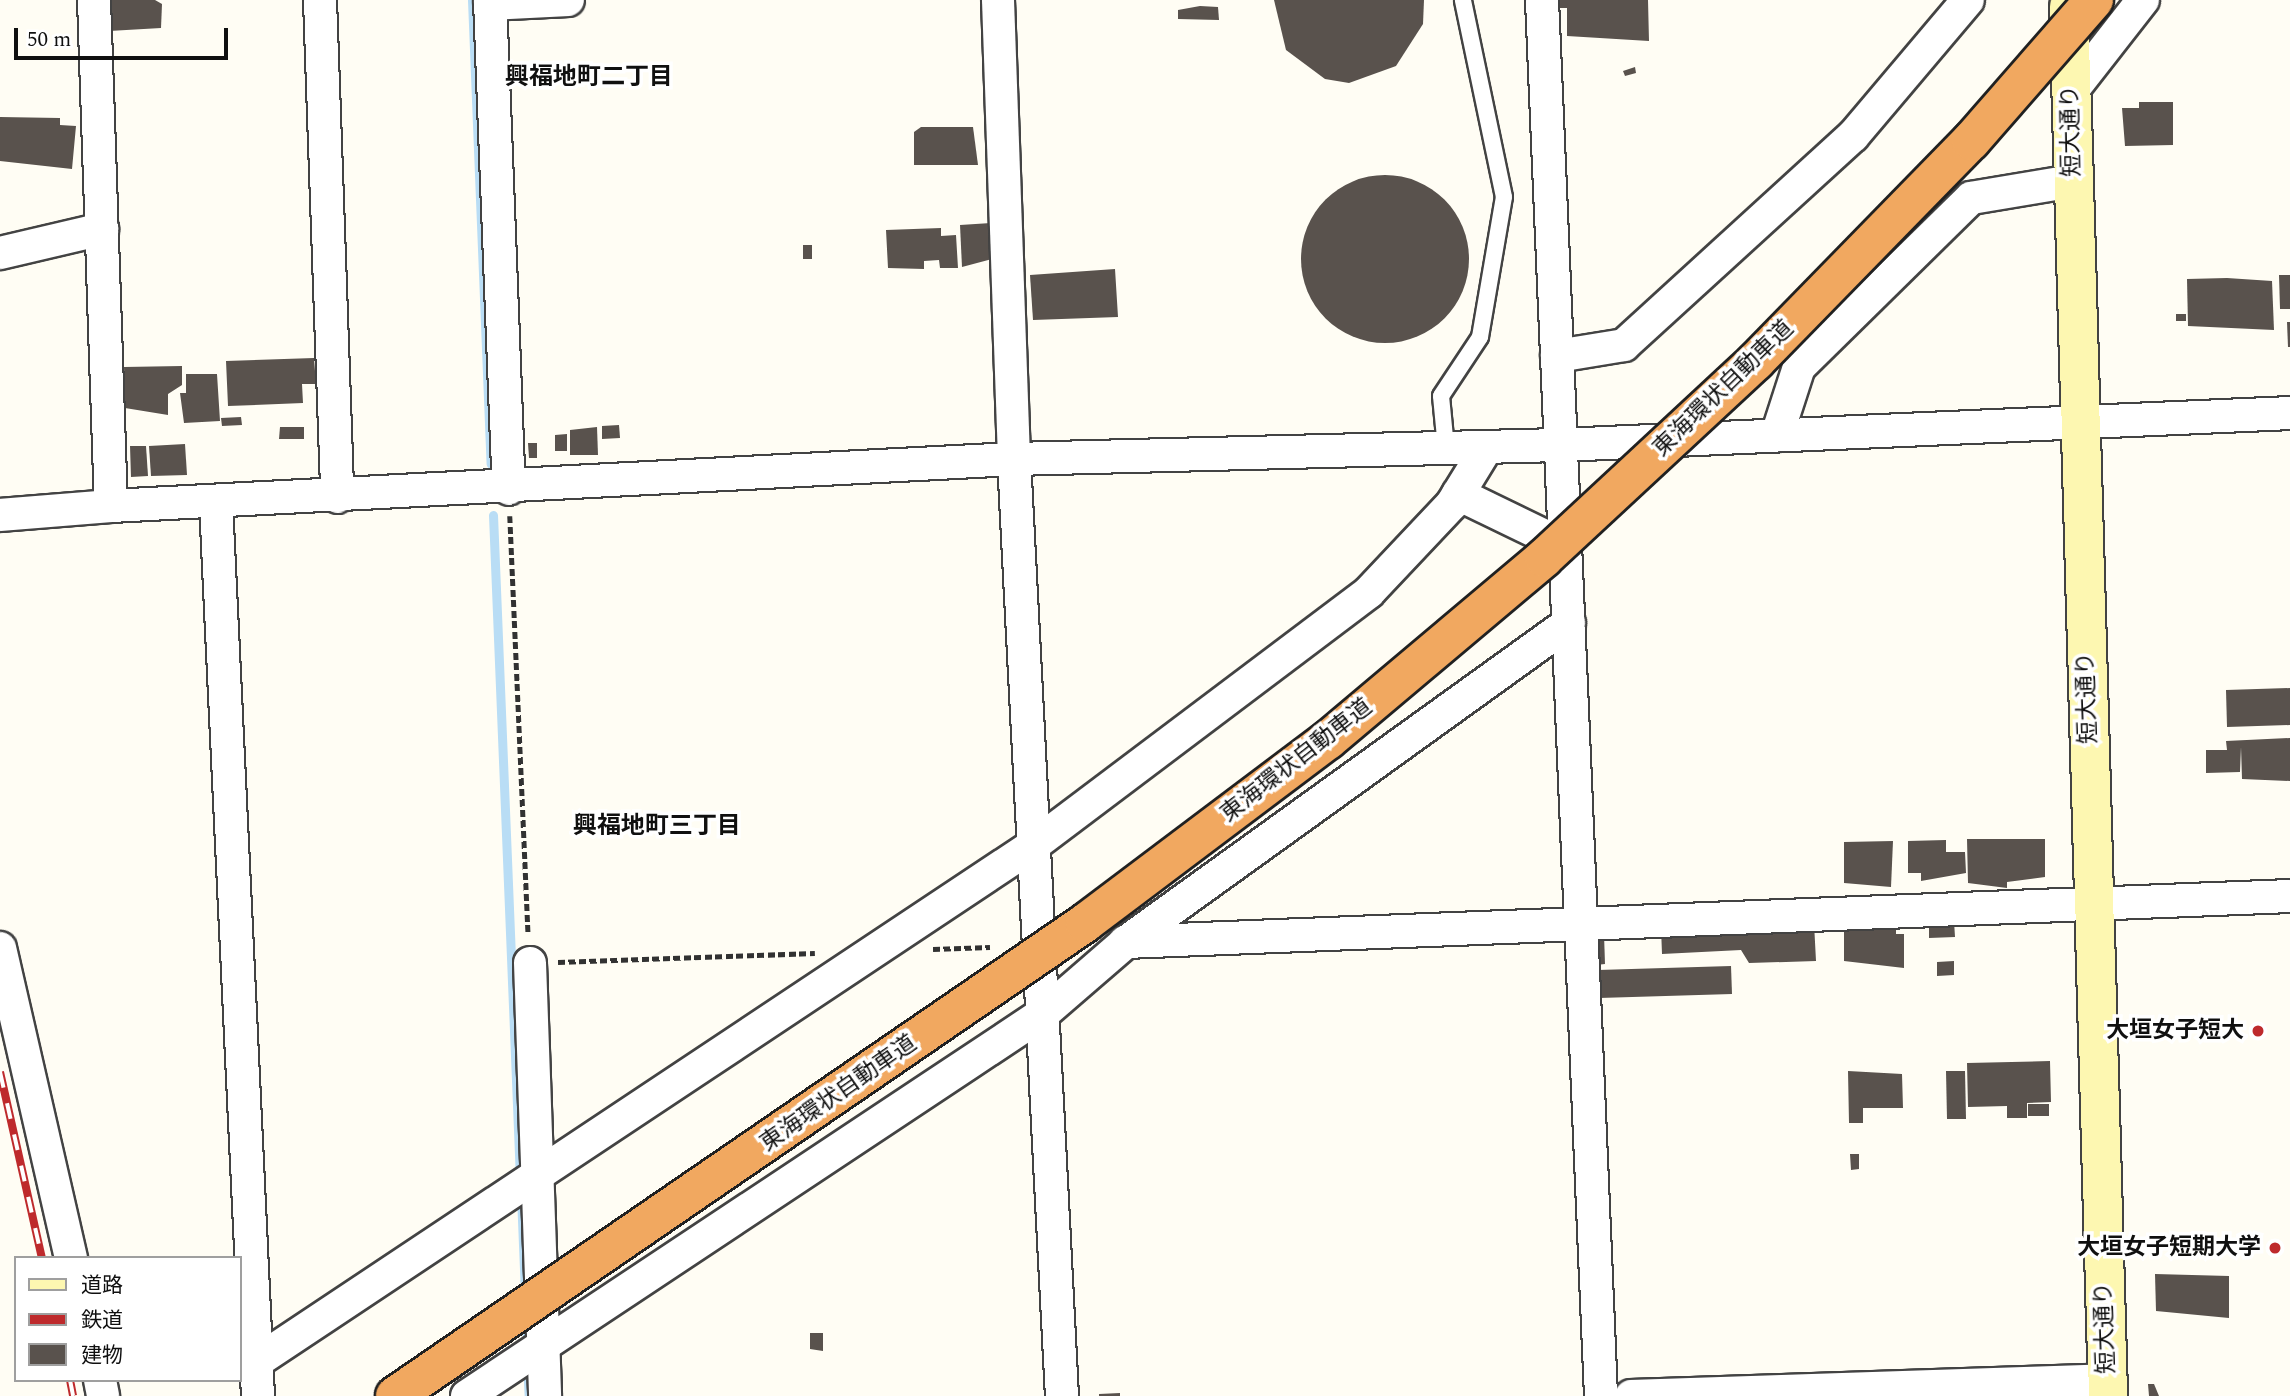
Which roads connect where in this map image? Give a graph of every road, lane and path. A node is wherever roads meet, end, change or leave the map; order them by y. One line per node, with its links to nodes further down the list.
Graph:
1 (94, 0): 14 (street)
2 (320, 0): 26 (street)
3 (568, 0): 11 (street)
4 (998, 0): 23 (street)
5 (1463, 0): 22 (lane)
6 (1542, 0): 16 (street)
7 (1968, 0): 16 (street)
8 (2069, 0): 12 (street, 短大通り)
9 (2094, 0): 49 (highway, 東海環状自動車道, bridge)
10 (2143, 0): 12 (street)
11 (490, 2): 24 (street)
12 (2071, 92): 13 (street, 短大通り)
13 (2073, 181): 18 (street, 短大通り); 19 (street)
14 (102, 229): 15 (street); 28 (street)
15 (0, 253)
16 (1557, 356): 20 (street)
17 (2290, 413): 18 (street)
18 (2079, 419): 19 (street); 34 (street, 短大通り)
19 (1777, 435): 20 (street)
20 (1561, 445): 21 (street); 30 (street)
21 (1487, 447): 22 (street); 25 (street)
22 (1446, 448): 23 (street)
23 (1014, 459): 24 (street); 32 (street)
24 (509, 489): 26 (street); 41 (path)
25 (1458, 494): 30 (street); 32 (street)
26 (337, 497): 27 (street)
27 (216, 503): 28 (street); 46 (street)
28 (111, 506): 29 (street)
29 (0, 515)
30 (1566, 546): 31 (street)
31 (1569, 623): 35 (street); 36 (street)
32 (1035, 844): 37 (street); 39 (street)
33 (2290, 896): 34 (street)
34 (2094, 901): 35 (street); 47 (street, 短大通り)
35 (1582, 920): 36 (street); 53 (street)
36 (1126, 942): 37 (street); 42 (street)
37 (1040, 946): 39 (path); 42 (street)
38 (0, 948): 44 (street)
39 (876, 951): 43 (street)
40 (820, 953): 41 (path)
41 (530, 963): 43 (street)
42 (1044, 1013): 45 (street); 52 (street)
43 (537, 1180): 45 (street); 46 (street)
44 (71, 1256)
45 (544, 1343): 50 (street); 51 (street)
46 (256, 1363): 48 (street)
47 (2107, 1388): 54 (street)
48 (258, 1396)
49 (395, 1396)
50 (467, 1396)
51 (545, 1396)
52 (1062, 1396)
53 (1601, 1396)
54 (1631, 1396)

